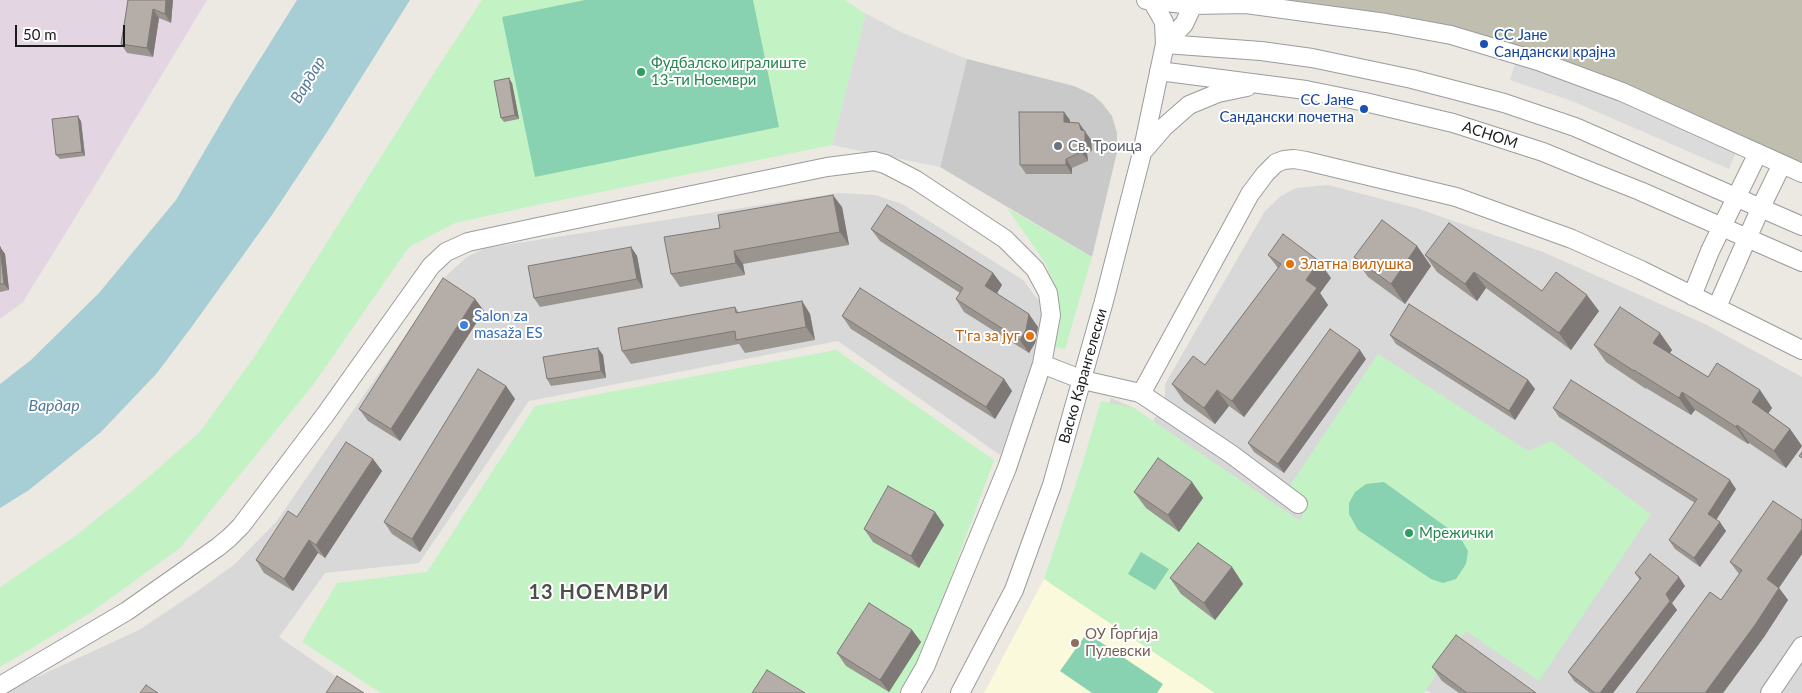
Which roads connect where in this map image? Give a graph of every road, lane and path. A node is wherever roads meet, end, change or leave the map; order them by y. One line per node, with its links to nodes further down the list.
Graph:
1 (1149, 0): 3 (street); 4 (street)
2 (1247, 2): 3 (street); 8 (street)
3 (1193, 5): 4 (street)
4 (1165, 44): 5 (street, Васко Карангелески); 11 (street)
5 (1159, 71): 6 (street, АСНОМ); 7 (street, Васко Карангелески)
6 (1278, 86): 7 (street); 14 (street, АСНОМ)
7 (1142, 153): 21 (street, Васко Карангелески)
8 (1758, 153): 9 (street); 11 (street)
9 (1782, 164): 10 (street); 12 (street)
10 (1802, 173)
11 (1736, 196): 12 (street); 14 (street)
12 (1761, 208): 13 (street); 15 (street)
13 (1802, 226)
14 (1721, 228): 15 (street, АСНОМ); 17 (street)
15 (1747, 239): 16 (street, АСНОМ); 18 (street)
16 (1802, 262)
17 (1692, 296): 18 (street); 22 (street)
18 (1717, 307): 19 (street)
19 (1802, 350)
20 (1042, 364): 21 (street); 25 (street); 26 (street)
21 (1083, 380): 22 (street); 27 (street, Васко Карангелески)
22 (1141, 394): 23 (street)
23 (1298, 504)
24 (1802, 646): 28 (street)
25 (0, 686)
26 (910, 693)
27 (960, 693)
28 (1770, 693)

